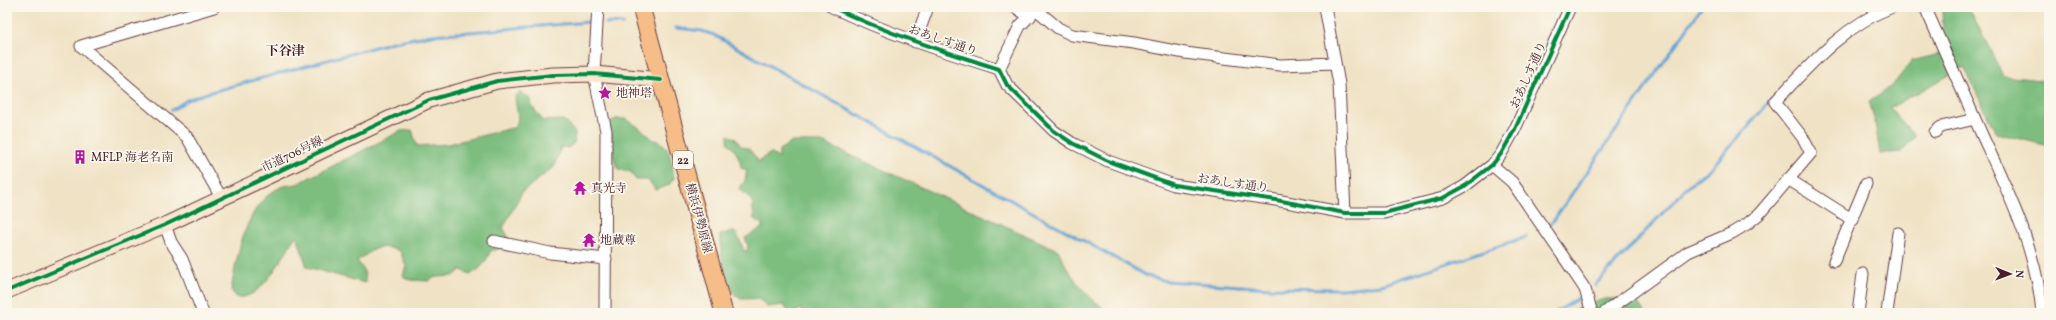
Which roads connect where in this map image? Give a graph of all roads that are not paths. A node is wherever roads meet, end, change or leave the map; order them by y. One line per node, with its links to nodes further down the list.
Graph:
1 (214, 7): 22 (street)
2 (598, 7): 15 (street)
3 (641, 7): 16 (main road, 横浜伊勢原線 / 22)
4 (832, 7): 12 (street, おあしす通り)
5 (928, 7): 12 (street)
6 (1015, 7): 11 (street)
7 (1325, 7): 13 (street)
8 (1570, 7): 19 (street, おあしす通り)
9 (1892, 7): 20 (street)
10 (1925, 7): 17 (street)
11 (1035, 11): 13 (street); 14 (street)
12 (915, 42): 14 (street, おあしす通り)
13 (1335, 63): 23 (street)
14 (999, 69): 23 (street, おあしす通り)
15 (594, 74): 16 (street, 市道706号線); 22 (street, 市道706号線); 28 (street)
16 (661, 80): 34 (main road, 横浜伊勢原線 / 22)
17 (1975, 119): 18 (street); 39 (street)
18 (1935, 132)
19 (1492, 165): 23 (street, おあしす通り); 35 (street)
20 (1788, 179): 24 (street); 36 (street)
21 (1866, 184): 24 (street)
22 (222, 199): 25 (street, 市道706号線)
23 (1346, 213)
24 (1853, 220): 29 (street)
25 (165, 225): 31 (street, 市道706号線); 32 (street)
26 (1898, 233): 38 (street)
27 (494, 240): 28 (street)
28 (606, 259): 33 (street)
29 (1834, 261)
30 (1863, 274): 37 (street)
31 (7, 291)
32 (204, 313)
33 (605, 313)
34 (724, 313)
35 (1592, 313)
36 (1604, 313)
37 (1858, 313)
38 (1887, 313)
39 (2042, 313)

